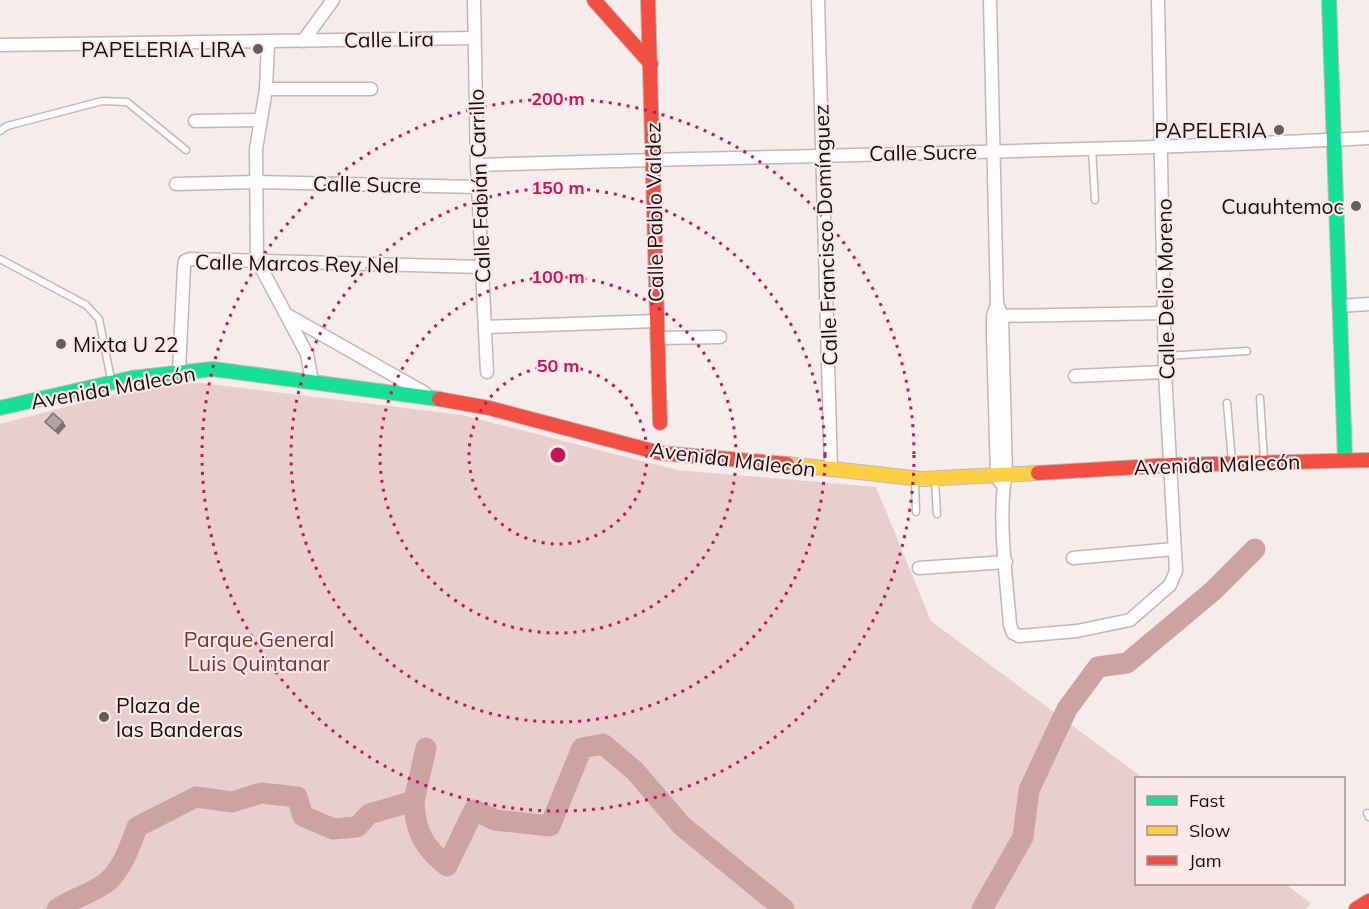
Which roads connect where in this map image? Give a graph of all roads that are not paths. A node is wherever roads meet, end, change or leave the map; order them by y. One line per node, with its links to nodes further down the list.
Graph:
1 (333, 0): 10 (street)
2 (474, 0): 9 (street, Calle Fabián Carrillo)
3 (594, 0): 13 (main road)
4 (648, 0): 13 (main road, Calle Pablo Valdez)
5 (818, 0): 25 (street, Calle Francisco Domínguez)
6 (990, 0): 24 (street)
7 (1158, 0): 21 (street, Calle Delio Moreno)
8 (1329, 0): 20 (main road)
9 (474, 38): 10 (street, Calle Lira); 27 (street, Calle Fabián Carrillo)
10 (303, 41): 11 (street, Calle Lira)
11 (268, 43): 12 (street, Calle Lira); 14 (street)
12 (0, 45)
13 (651, 64): 26 (main road, Calle Pablo Valdez)
14 (266, 89): 15 (street); 16 (street)
15 (371, 89)
16 (259, 120): 17 (street); 28 (street)
17 (195, 121)
18 (0, 131): 23 (lane)
19 (1369, 138): 20 (street, Calle Sucre)
20 (1335, 140): 21 (street, Calle Sucre); 36 (main road)
21 (1162, 147): 22 (street, Calle Sucre); 38 (street, Calle Delio Moreno)
22 (1091, 148): 24 (street, Calle Sucre); 31 (lane)
23 (186, 150)
24 (992, 150): 25 (street, Calle Sucre); 37 (street)
25 (823, 154): 26 (street, Calle Sucre); 62 (street, Calle Francisco Domínguez)
26 (654, 159): 27 (street, Calle Sucre); 40 (main road, Calle Pablo Valdez)
27 (477, 165): 30 (street, Calle Fabián Carrillo)
28 (257, 182): 29 (street, Calle Sucre); 30 (street, Calle Sucre); 33 (street)
29 (176, 184)
30 (478, 187): 34 (street, Calle Fabián Carrillo)
31 (1095, 200)
32 (0, 259): 51 (lane)
33 (257, 260): 34 (street, Calle Marcos Rey Nel); 39 (street); 46 (street, Calle Marcos Rey Nel)
34 (482, 267): 41 (street, Calle Fabián Carrillo)
35 (1369, 304): 36 (street)
36 (1339, 306): 57 (main road)
37 (998, 312): 38 (street); 65 (street)
38 (1165, 313): 45 (street, Calle Delio Moreno)
39 (288, 315): 50 (street); 52 (street)
40 (656, 321): 41 (street); 43 (main road, Calle Pablo Valdez)
41 (485, 327): 47 (street, Calle Fabián Carrillo)
42 (720, 337): 43 (street)
43 (657, 338): 56 (main road, Calle Pablo Valdez)
44 (1247, 351): 45 (lane)
45 (1166, 356): 48 (street, Calle Delio Moreno)
46 (179, 370): 50 (main road, Avenida Malecón); 51 (main road, Avenida Malecón)
47 (487, 372)
48 (1166, 372): 49 (street); 61 (street, Calle Delio Moreno)
49 (1075, 376)
50 (312, 381): 52 (main road, Avenida Malecón)
51 (112, 382): 55 (main road, Avenida Malecón)
52 (431, 397): 62 (main road, Avenida Malecón)
53 (1260, 398): 59 (lane)
54 (1227, 403): 60 (lane)
55 (0, 408)
56 (660, 423)
57 (1345, 459): 58 (main road, Avenida Malecón); 59 (main road, Avenida Malecón)
58 (1369, 460)
59 (1264, 462): 60 (main road, Avenida Malecón)
60 (1232, 463): 61 (main road, Avenida Malecón)
61 (1172, 465): 65 (main road, Avenida Malecón); 68 (street, Calle Delio Moreno)
62 (831, 470): 63 (main road, Avenida Malecón)
63 (915, 478): 64 (main road, Avenida Malecón); 66 (lane)
64 (935, 478): 65 (main road, Avenida Malecón); 67 (lane)
65 (1002, 480): 70 (street)
66 (916, 512)
67 (937, 514)
68 (1174, 549): 69 (street); 70 (street, Calle Delio Moreno)
69 (1073, 558)
70 (1006, 562): 71 (street)
71 (919, 568)
72 (1369, 901): 73 (main road)
73 (1356, 909)

